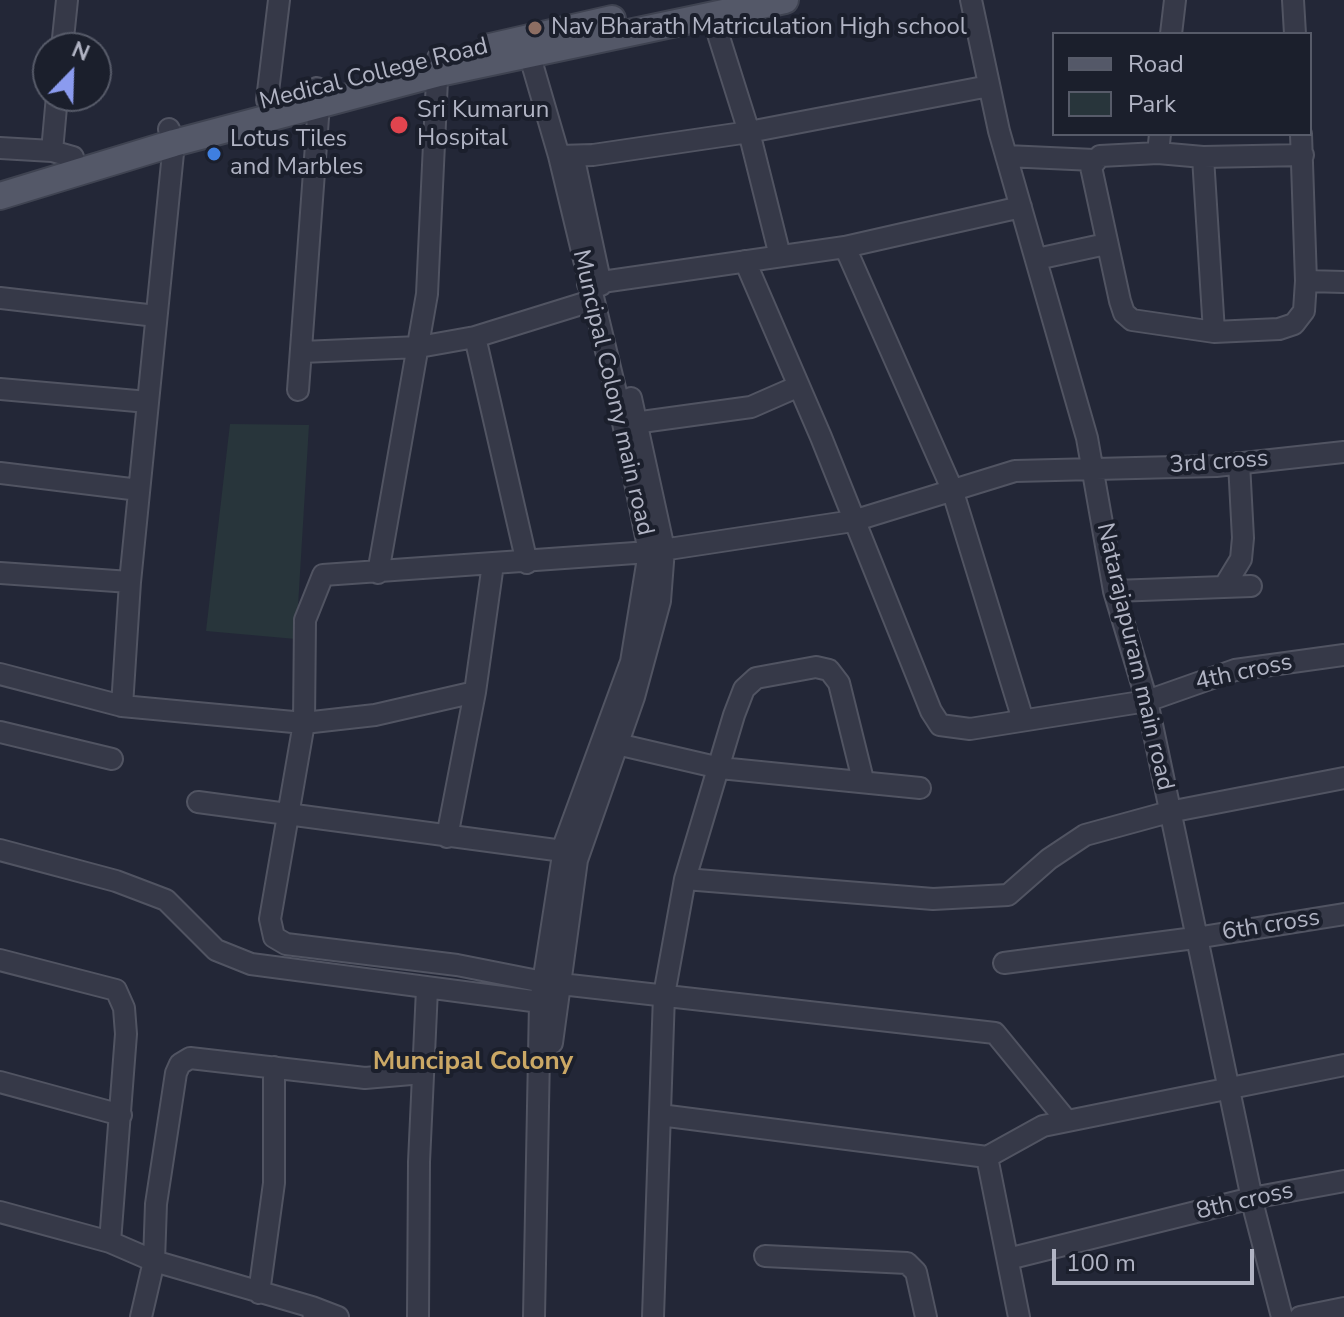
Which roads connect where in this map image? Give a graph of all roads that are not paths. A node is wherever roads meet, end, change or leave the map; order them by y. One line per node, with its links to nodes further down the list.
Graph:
1 (67, 0): 8 (street)
2 (279, 0): 15 (street)
3 (785, 0): 7 (main road, Medical College Road)
4 (971, 0): 13 (street, Natarajapuram main road)
5 (1175, 0): 9 (street)
6 (1293, 0): 10 (street)
7 (708, 8): 11 (main road, Medical College Road); 17 (street)
8 (64, 32)
9 (1171, 32)
10 (1295, 32)
11 (533, 49): 12 (main road, Medical College Road); 23 (street, Muncipal Colony main road)
12 (438, 66): 14 (main road, Medical College Road); 42 (street)
13 (989, 86): 17 (street); 24 (street, Natarajapuram main road)
14 (318, 96): 15 (main road, Medical College Road); 18 (main road, Medical College Road); 43 (street)
15 (267, 100): 18 (main road, Medical College Road)
16 (58, 112): 22 (street)
17 (749, 132): 23 (street); 32 (street)
18 (172, 136): 22 (main road, Medical College Road); 28 (main road, Medical College Road); 39 (street)
19 (1159, 143): 25 (street); 26 (street)
20 (1302, 144): 25 (street); 35 (street)
21 (0, 148): 22 (street)
22 (62, 154): 27 (main road, Medical College Road)
23 (566, 156): 37 (street, Muncipal Colony main road)
24 (1006, 156): 26 (street); 29 (street, Natarajapuram main road)
25 (1203, 157): 40 (street)
26 (1094, 160): 30 (street)
27 (0, 179)
28 (0, 196)
29 (1021, 207): 31 (street); 33 (street, Natarajapuram main road)
30 (1106, 244): 33 (street); 40 (street)
31 (845, 247): 32 (street); 53 (street)
32 (780, 256): 34 (street)
33 (1037, 259): 51 (street, Natarajapuram main road)
34 (745, 261): 37 (street); 44 (street)
35 (1306, 281): 36 (street); 40 (street)
36 (1344, 282)
37 (593, 289): 41 (street); 48 (street, Muncipal Colony main road)
38 (0, 298): 39 (street)
39 (156, 316): 47 (street)
40 (1214, 332)
41 (475, 337): 42 (street); 57 (street)
42 (419, 347): 43 (street); 60 (street)
43 (302, 352): 46 (street)
44 (799, 386): 48 (street); 55 (street)
45 (0, 389): 47 (street)
46 (298, 390)
47 (148, 402): 54 (street)
48 (630, 424): 56 (street, Muncipal Colony main road)
49 (1344, 452): 50 (street, 3rd cross)
50 (1239, 463): 51 (street, 3rd cross); 63 (street)
51 (1093, 469): 53 (street, 3rd cross); 64 (street, Natarajapuram main road)
52 (0, 473): 54 (street)
53 (952, 489): 55 (street, 3rd cross); 70 (street)
54 (139, 490): 61 (street)
55 (853, 521): 56 (street, 3rd cross); 70 (street, 4th cross)
56 (657, 551): 57 (street, 3rd cross); 73 (street, Muncipal Colony main road)
57 (527, 563): 58 (street, 3rd cross)
58 (493, 564): 60 (street, 3rd cross); 67 (street)
59 (0, 573): 61 (street)
60 (378, 573): 71 (street, 3rd cross)
61 (130, 582): 69 (street)
62 (1251, 586): 63 (street)
63 (1224, 587): 64 (street)
64 (1114, 591): 68 (street, Natarajapuram main road)
65 (1344, 655): 68 (street, 4th cross)
66 (0, 674): 69 (street)
67 (475, 692): 71 (street); 82 (street)
68 (1147, 701): 70 (street, 4th cross); 80 (street, Natarajapuram main road)
69 (122, 706): 71 (street)
70 (1023, 720)
71 (304, 723): 81 (street)
72 (0, 732): 74 (street)
73 (610, 743): 75 (street); 84 (street, Muncipal Colony main road); 91 (street)
74 (112, 759)
75 (720, 768): 77 (street); 77 (street); 85 (street)
76 (1344, 778): 80 (street)
77 (863, 780): 78 (street)
78 (920, 788)
79 (198, 802): 81 (street)
80 (1169, 812): 85 (street); 87 (street, Natarajapuram main road)
81 (289, 816): 82 (street); 91 (street)
82 (447, 837): 84 (street)
83 (0, 850): 90 (street)
84 (563, 851): 91 (street, Muncipal Colony main road)
85 (685, 879): 92 (street)
86 (1344, 914): 87 (street, 6th cross)
87 (1198, 938): 89 (street, 6th cross); 97 (street, Natarajapuram main road)
88 (0, 960): 98 (street)
89 (1004, 963)
90 (427, 989): 91 (street); 95 (street)
91 (548, 989): 92 (street); 115 (street, Muncipal Colony main road); 116 (street)
92 (664, 995): 99 (street); 100 (street)
93 (1344, 1065): 97 (street)
94 (274, 1067): 95 (street); 108 (street); 109 (street)
95 (423, 1073): 114 (street)
96 (0, 1082): 98 (street)
97 (1229, 1087): 100 (street); 103 (street, Natarajapuram main road)
98 (121, 1115): 105 (street)
99 (660, 1115): 101 (street); 117 (street)
100 (1067, 1121): 101 (street)
101 (987, 1157): 107 (street)
102 (1344, 1181): 103 (street, 8th cross)
103 (1252, 1198): 107 (street, 8th cross); 120 (street, Natarajapuram main road)
104 (0, 1212): 105 (street)
105 (110, 1242): 108 (street)
106 (765, 1256): 118 (street)
107 (1008, 1259): 119 (street)
108 (154, 1261): 109 (street); 112 (street)
109 (259, 1293): 111 (street)
110 (1344, 1308): 121 (street)
111 (313, 1312): 113 (street)
112 (141, 1317)
113 (338, 1317)
114 (418, 1317)
115 (534, 1317)
116 (545, 1317)
117 (653, 1317)
118 (926, 1317)
119 (1019, 1317)
120 (1282, 1317)
121 (1300, 1317)

